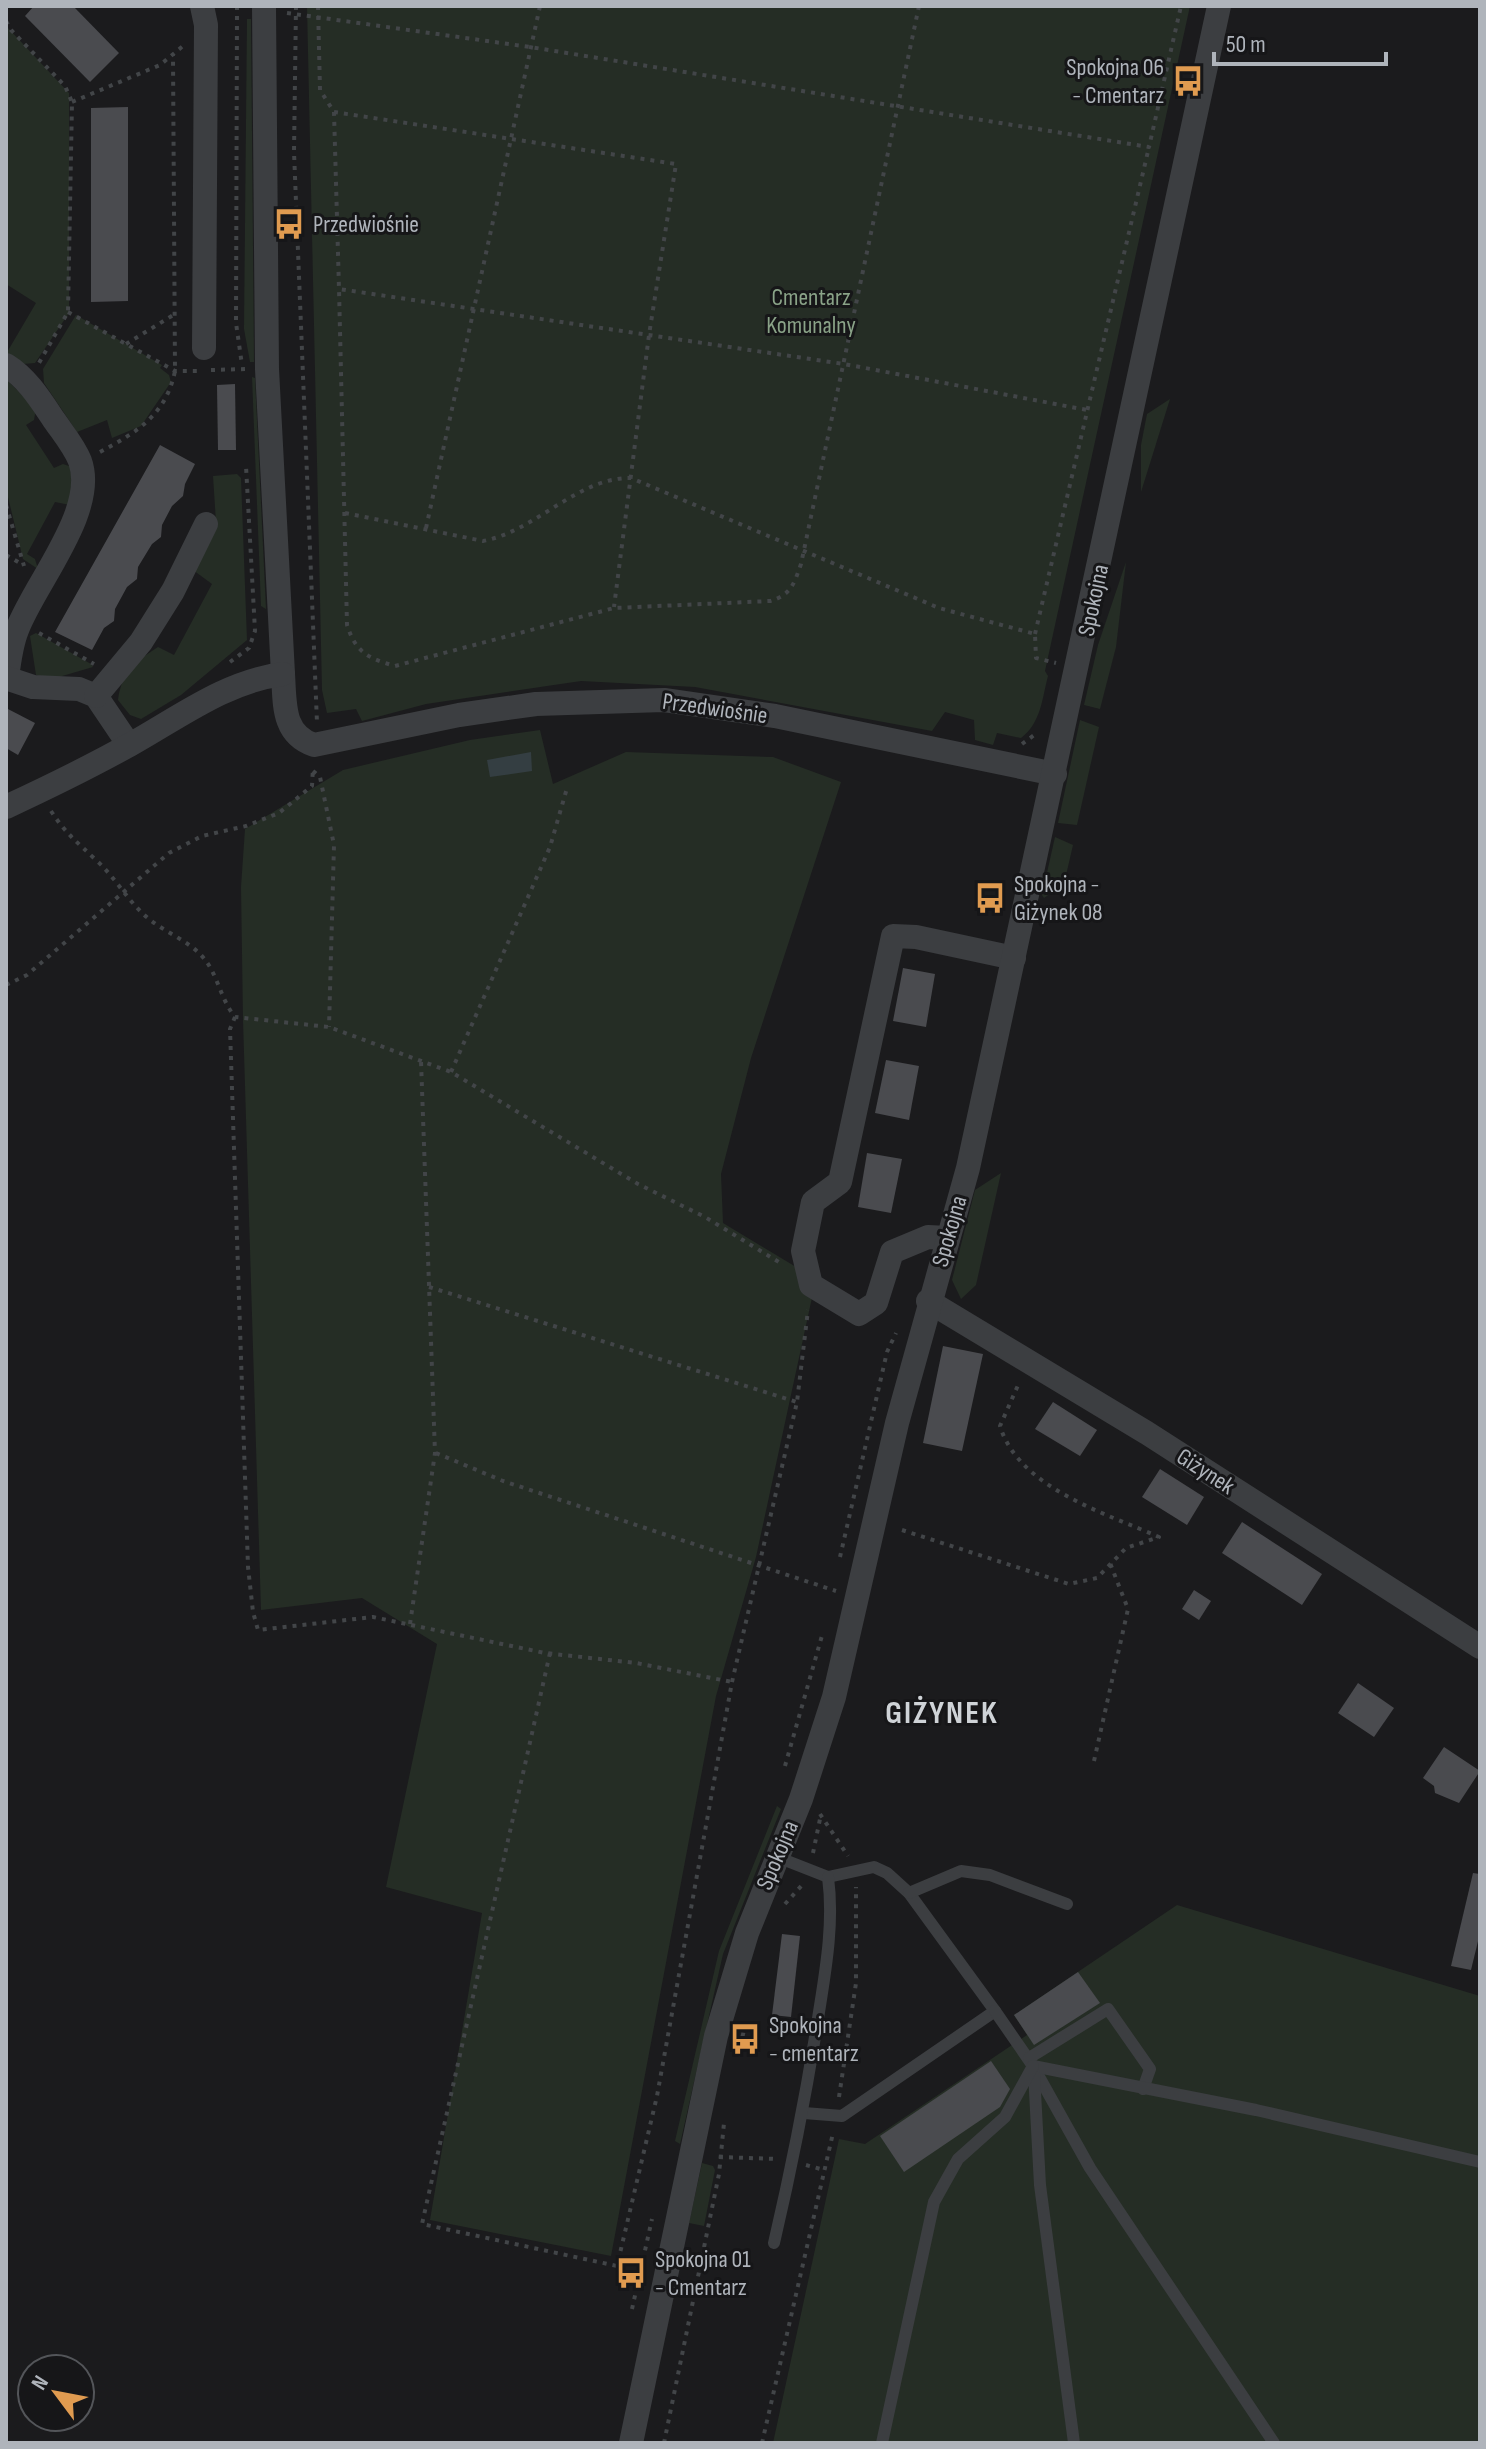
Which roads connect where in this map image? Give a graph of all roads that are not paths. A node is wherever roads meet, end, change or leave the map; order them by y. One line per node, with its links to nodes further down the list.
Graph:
1 (202, 6): 4 (street)
2 (1219, 6): 11 (street, Spokojna)
3 (270, 9): 7 (street)
4 (204, 348)
5 (6, 365): 8 (street)
6 (206, 524): 9 (street)
7 (283, 674): 10 (street); 11 (street, Przedwiośnie)
8 (6, 678): 9 (street)
9 (96, 696): 10 (street)
10 (129, 745): 12 (street)
11 (1055, 774): 13 (street, Spokojna)
12 (6, 807)
13 (1014, 958): 14 (street, Spokojna); 14 (street)
14 (948, 1238): 15 (street, Spokojna)
15 (928, 1301): 16 (street, Giżynek); 17 (street, Spokojna)
16 (1480, 1647)
17 (777, 1857): 18 (lane); 27 (street, Spokojna)
18 (828, 1877): 19 (lane); 24 (lane)
19 (909, 1893): 20 (lane); 21 (lane)
20 (1067, 1904)
21 (995, 2011): 22 (lane); 24 (lane)
22 (1031, 2062): 23 (lane); 23 (lane); 28 (lane); 29 (lane); 30 (lane)
23 (1143, 2089): 25 (lane)
24 (804, 2113): 26 (lane)
25 (1480, 2162)
26 (774, 2243)
27 (631, 2443)
28 (882, 2443)
29 (1074, 2443)
30 (1274, 2443)

